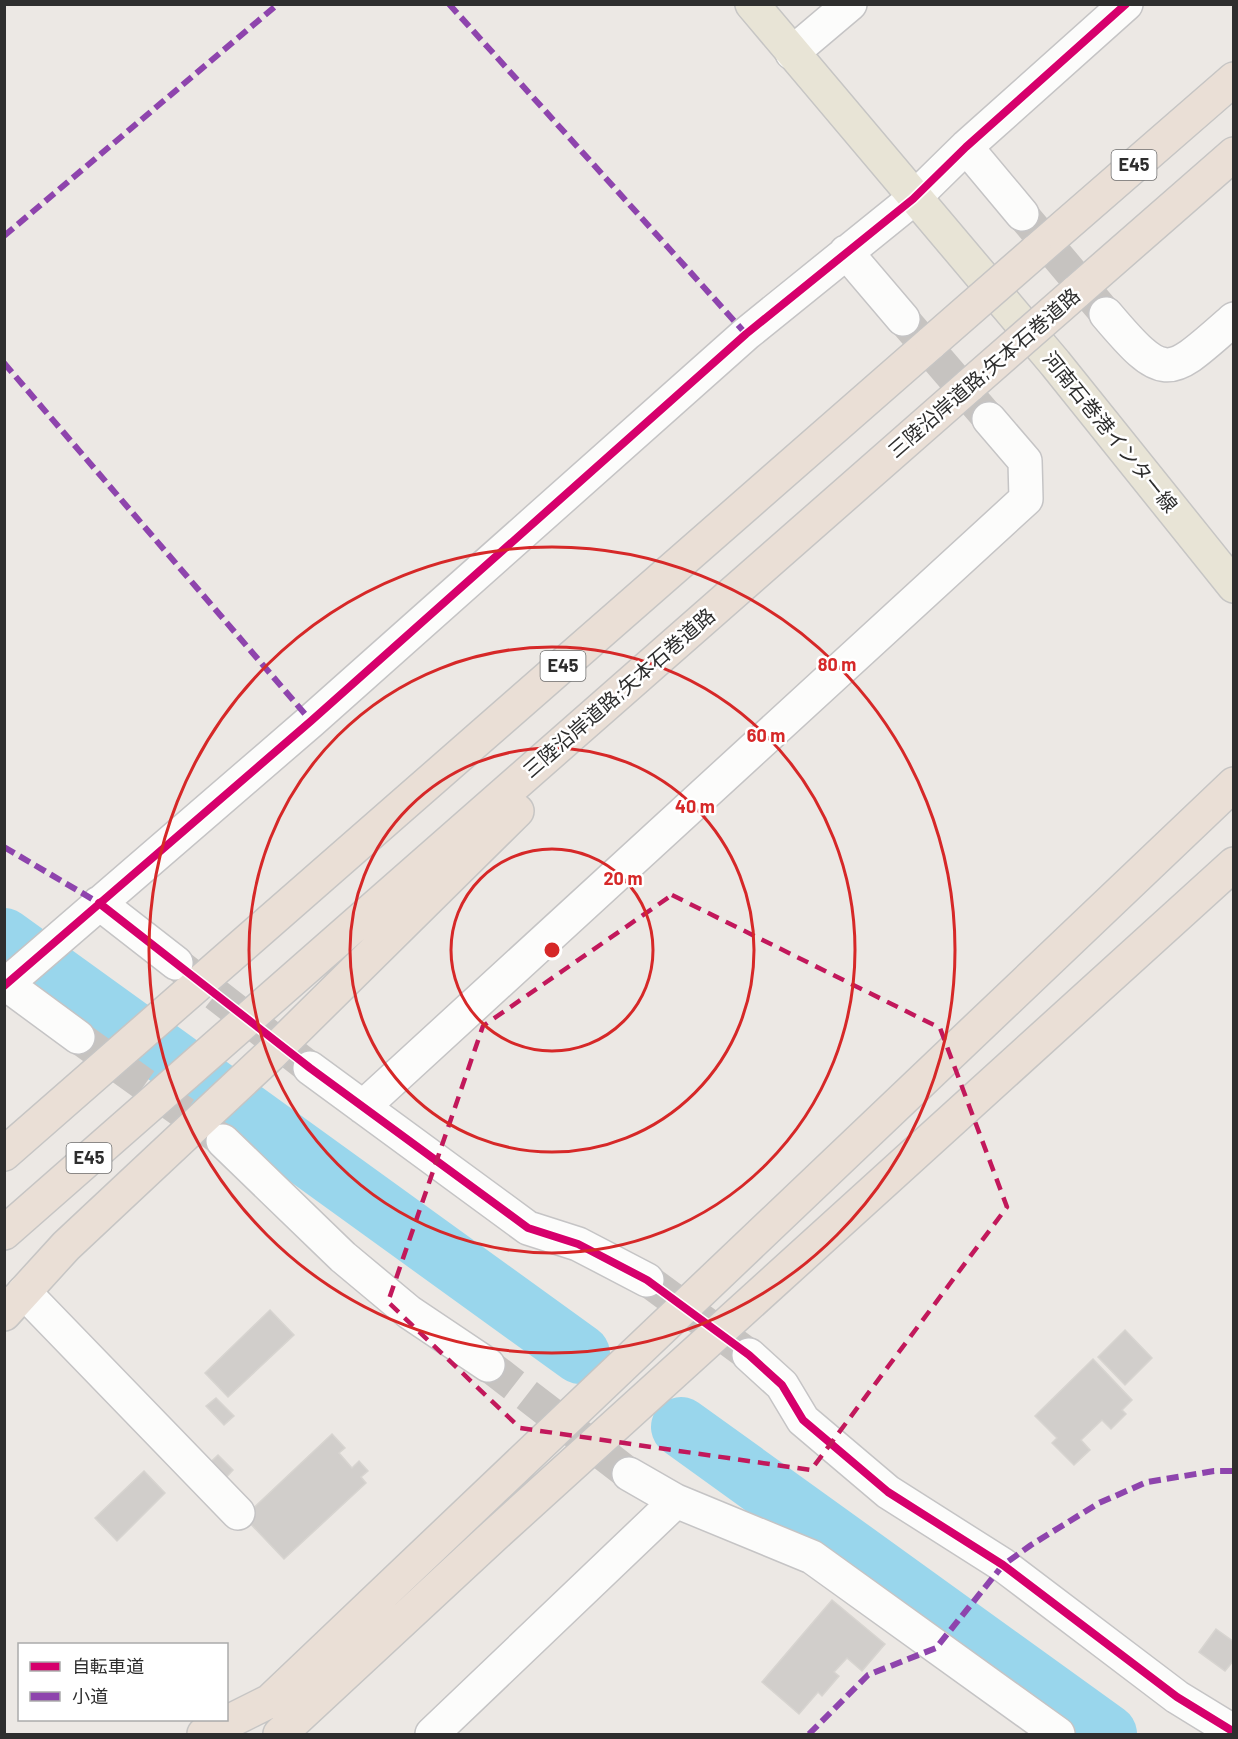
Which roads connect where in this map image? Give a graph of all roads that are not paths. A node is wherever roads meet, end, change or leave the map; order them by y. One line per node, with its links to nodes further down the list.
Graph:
1 (752, 4): 4 (main road, 河南石巻港インター線)
2 (850, 4): 4 (street)
3 (1126, 4): 6 (street)
4 (792, 53): 8 (main road, 河南石巻港インター線)
5 (1233, 79): 26 (highway, E45, bridge)
6 (966, 147): 8 (street); 9 (street)
7 (1233, 154): 15 (highway, 三陸沿岸道路;矢本石巻道路 / E45, bridge)
8 (913, 199): 10 (street); 16 (main road, 河南石巻港インター線)
9 (1022, 214)
10 (846, 252): 12 (street); 19 (street)
11 (1106, 314): 13 (street)
12 (903, 319)
13 (1233, 319)
14 (989, 419): 24 (street)
15 (781, 550): 27 (highway, 三陸沿岸道路;矢本石巻道路 / E45); 29 (highway)
16 (1233, 586)
17 (1233, 784): 35 (highway)
18 (1233, 864): 39 (highway)
19 (93, 909): 20 (street); 21 (street)
20 (176, 963)
21 (10, 981): 22 (street)
22 (78, 1037)
23 (310, 1068): 24 (street)
24 (363, 1107): 28 (street)
25 (223, 1141): 31 (street)
26 (4, 1154)
27 (4, 1233)
28 (647, 1280)
29 (14, 1303): 34 (street)
30 (749, 1355): 36 (street)
31 (488, 1365)
32 (629, 1474): 33 (street)
33 (676, 1501): 40 (street); 41 (street)
34 (238, 1513)
35 (270, 1701): 37 (highway); 38 (highway)
36 (1233, 1732)
37 (204, 1734)
38 (227, 1734)
39 (280, 1734)
40 (432, 1734)
41 (1058, 1734)

